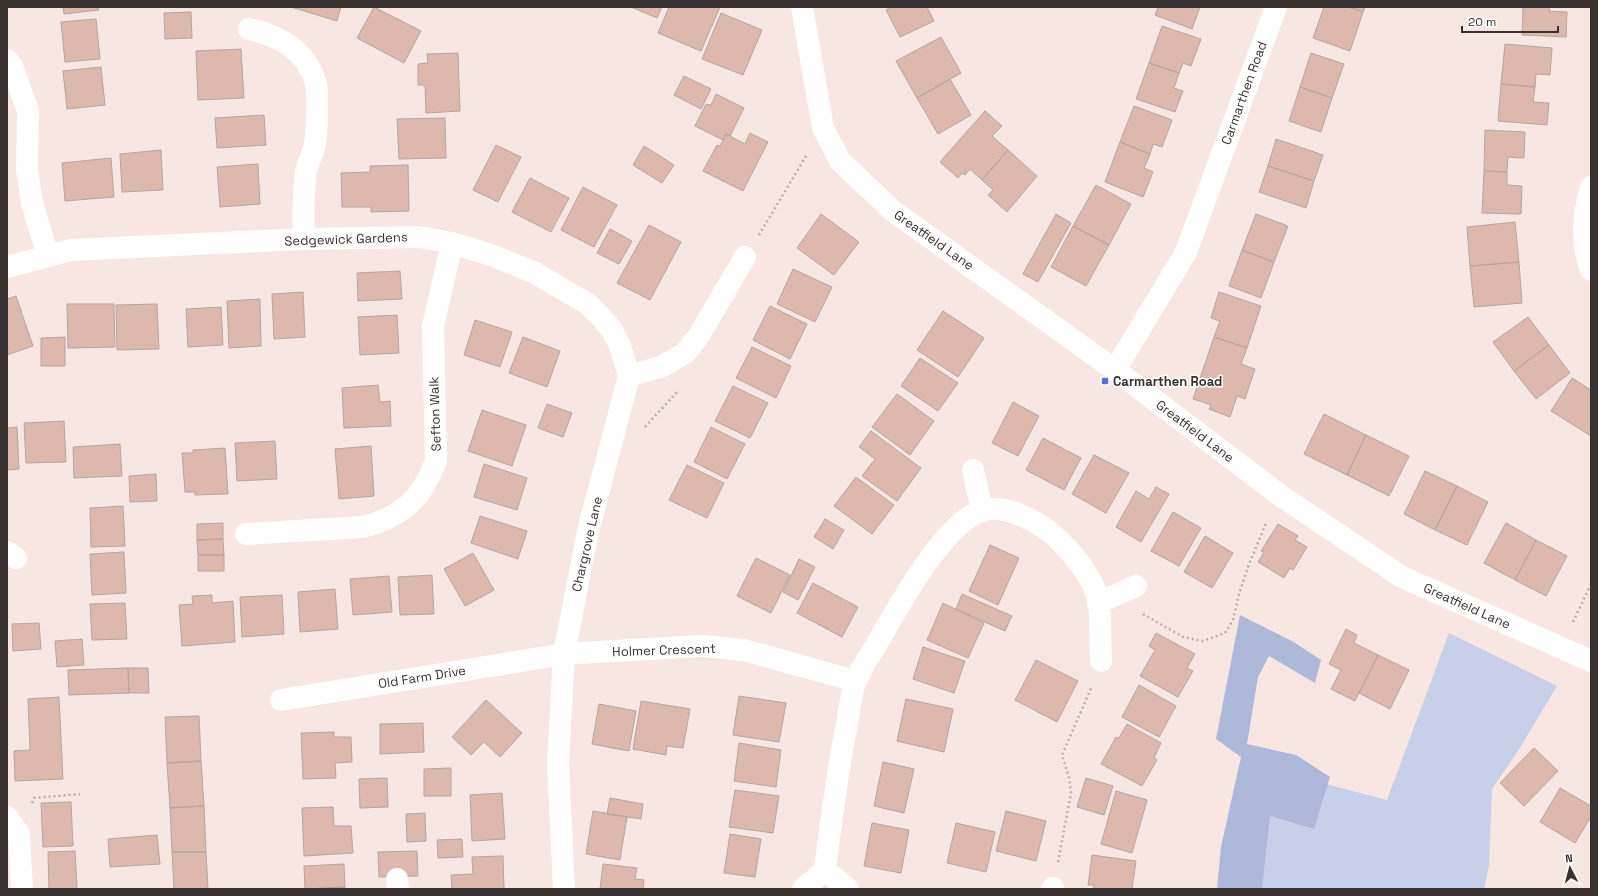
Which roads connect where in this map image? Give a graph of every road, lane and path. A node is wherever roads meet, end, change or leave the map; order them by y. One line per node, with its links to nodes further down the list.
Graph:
1 (802, 7): 5 (street, Greatfield Lane)
2 (1276, 7): 13 (street, Carmarthen Road)
3 (249, 30): 7 (street)
4 (7, 60): 9 (street)
5 (823, 128): 10 (path); 13 (street, Greatfield Lane)
6 (1591, 187): 12 (street)
7 (304, 239): 8 (street, Sedgewick Gardens); 9 (street, Sedgewick Gardens)
8 (452, 243): 14 (street, Sedgewick Gardens); 20 (street, Sefton Walk)
9 (48, 256): 11 (street, Sedgewick Gardens)
10 (746, 257): 14 (street)
11 (7, 267)
12 (1591, 270)
13 (1115, 370): 18 (street, Greatfield Lane)
14 (629, 376): 25 (street, Chargrove Lane)
15 (678, 390): 16 (path)
16 (644, 428)
17 (973, 470): 19 (street)
18 (1281, 496): 22 (path); 24 (street, Greatfield Lane)
19 (982, 511): 23 (street); 28 (street)
20 (246, 534)
21 (1591, 584): 24 (path)
22 (1128, 591): 23 (street)
23 (1098, 603): 26 (street)
24 (1562, 648): 27 (street, Greatfield Lane)
25 (564, 654): 28 (street, Holmer Crescent); 29 (street, Old Farm Drive); 35 (street, Chargrove Lane)
26 (1101, 661): 33 (path)
27 (1591, 661)
28 (855, 681): 32 (street)
29 (281, 700)
30 (80, 794): 31 (path)
31 (13, 825): 34 (street)
32 (825, 870): 36 (street); 37 (street)
33 (1053, 888)
34 (22, 889)
35 (564, 889)
36 (803, 889)
37 (848, 889)

